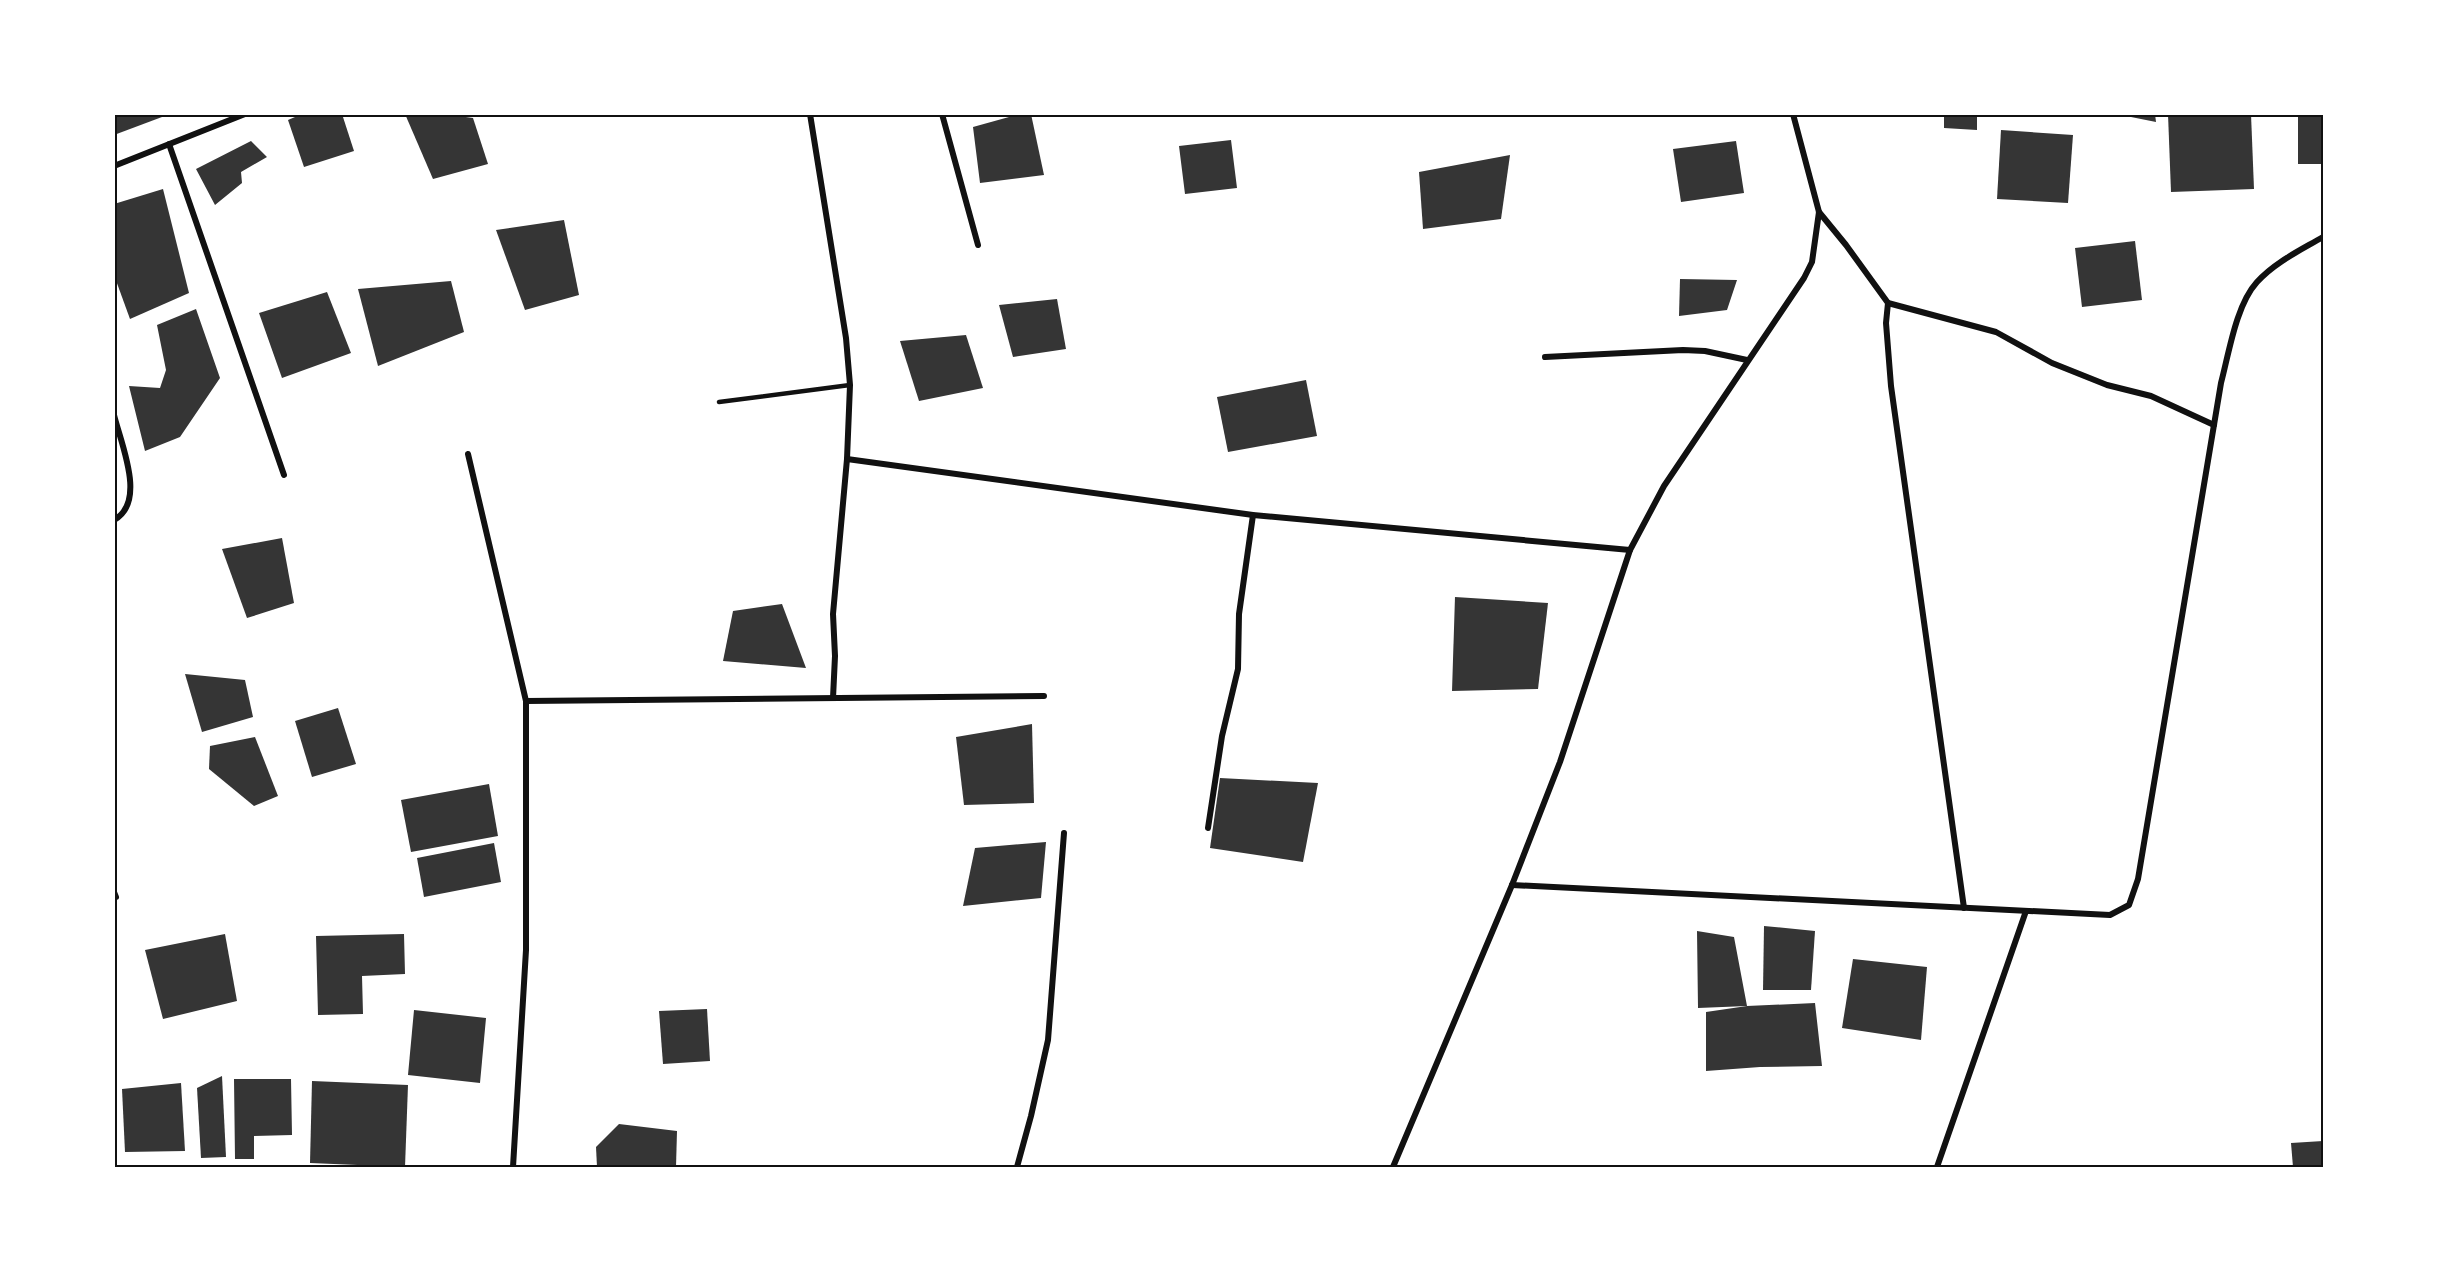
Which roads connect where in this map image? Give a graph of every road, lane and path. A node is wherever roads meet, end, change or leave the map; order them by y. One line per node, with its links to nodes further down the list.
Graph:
1 (245, 114): 5 (street)
2 (810, 114): 13 (street)
3 (942, 114): 9 (street)
4 (1793, 114): 7 (street)
5 (169, 144): 6 (street); 19 (street)
6 (114, 166)
7 (1819, 212): 10 (street); 12 (street)
8 (2323, 237): 16 (street)
9 (978, 245)
10 (1888, 303): 16 (street); 29 (street)
11 (1545, 357): 12 (street)
12 (1747, 360): 22 (street)
13 (850, 385): 14 (lane); 18 (street)
14 (719, 402)
15 (114, 415): 21 (street)
16 (2214, 425): 30 (street)
17 (468, 454): 25 (street)
18 (848, 459): 20 (street); 24 (street)
19 (284, 476)
20 (1253, 515): 22 (street); 26 (street)
21 (114, 520)
22 (1630, 550): 28 (street)
23 (1044, 696): 24 (street)
24 (833, 698): 25 (street)
25 (526, 701): 31 (street)
26 (1208, 828)
27 (1064, 833): 32 (street)
28 (1512, 885): 29 (street); 33 (street)
29 (1964, 908): 30 (street)
30 (2026, 911): 34 (street)
31 (513, 1167)
32 (1017, 1167)
33 (1393, 1167)
34 (1937, 1167)

